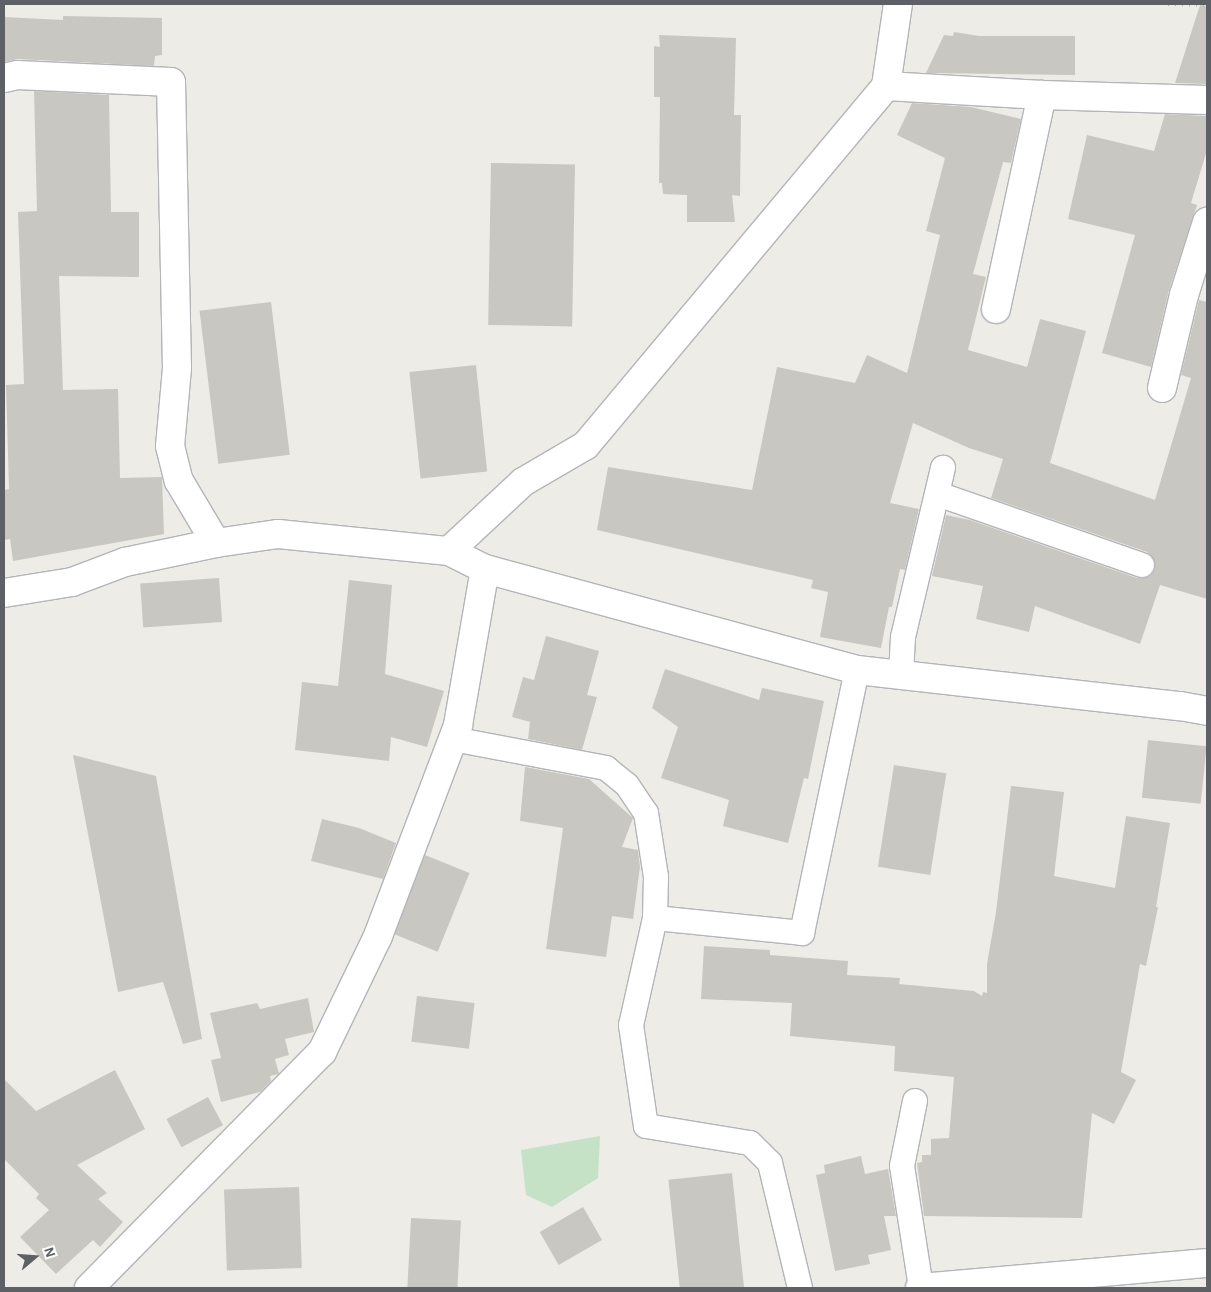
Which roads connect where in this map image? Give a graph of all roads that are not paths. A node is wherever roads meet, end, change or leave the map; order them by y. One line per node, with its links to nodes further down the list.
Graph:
1 (898, 4): 3 (street)
2 (4, 78): 11 (street)
3 (886, 86): 4 (street); 12 (street)
4 (1042, 94): 5 (street); 7 (street)
5 (1207, 100)
6 (1207, 222): 8 (street)
7 (996, 309)
8 (1162, 388)
9 (943, 468): 10 (lane)
10 (938, 494): 13 (lane); 17 (lane)
11 (216, 543): 12 (street); 15 (street)
12 (449, 551): 14 (street)
13 (1142, 565)
14 (485, 569): 16 (street); 19 (street)
15 (4, 593)
16 (857, 670): 17 (street); 20 (lane)
17 (902, 675): 18 (street)
18 (1207, 712)
19 (453, 739): 20 (lane); 23 (street)
20 (655, 918): 24 (lane)
21 (915, 1101): 25 (lane)
22 (1207, 1263): 25 (street)
23 (88, 1288)
24 (800, 1288)
25 (920, 1288)

